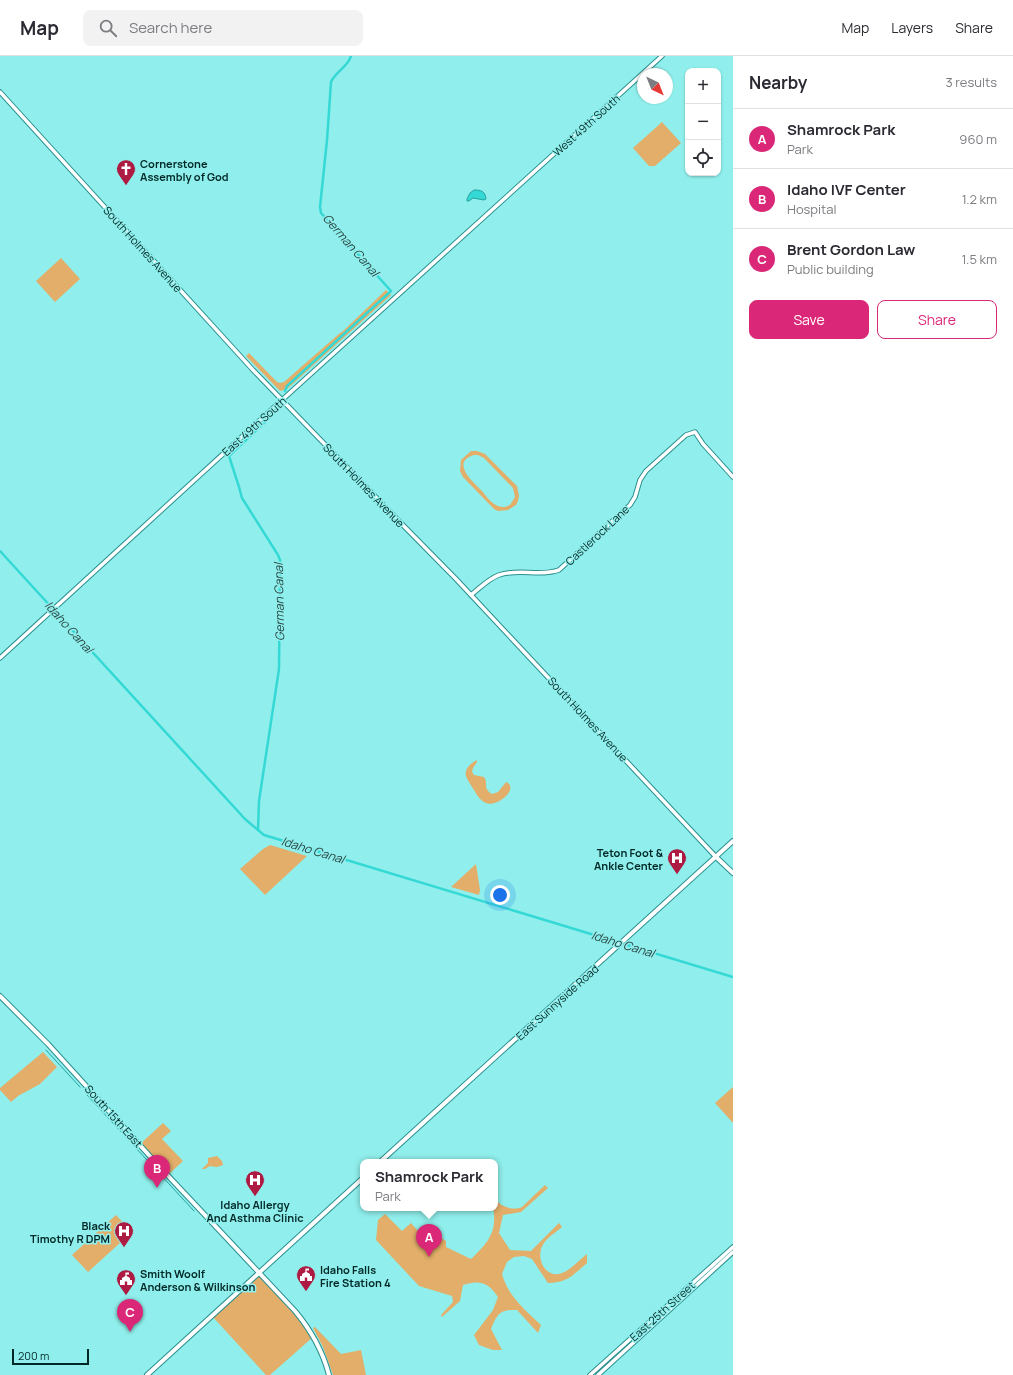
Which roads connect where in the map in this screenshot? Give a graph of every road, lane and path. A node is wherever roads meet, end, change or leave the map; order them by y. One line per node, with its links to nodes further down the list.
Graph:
1 (662, 56): 3 (street, West 49th South)
2 (0, 92): 4 (street, South Holmes Avenue)
3 (509, 194): 4 (street, East 49th South)
4 (282, 400): 6 (street, South Holmes Avenue); 7 (street, East 49th South)
5 (733, 477): 6 (street, Castlerock Lane)
6 (471, 595): 9 (street, South Holmes Avenue)
7 (0, 658)
8 (733, 841): 9 (main road, East Sunnyside Road)
9 (716, 857): 10 (main road, South Holmes Avenue); 12 (main road, East Sunnyside Road)
10 (733, 873)
11 (0, 996): 16 (main road, South 15th East)
12 (383, 1159)
13 (360, 1181): 16 (main road)
14 (733, 1247): 19 (street, East 25th Street)
15 (733, 1252): 20 (street, East 25th Street)
16 (259, 1273): 17 (main road); 18 (main road, South 15th East)
17 (147, 1375)
18 (329, 1375)
19 (590, 1375)
20 (598, 1375)

